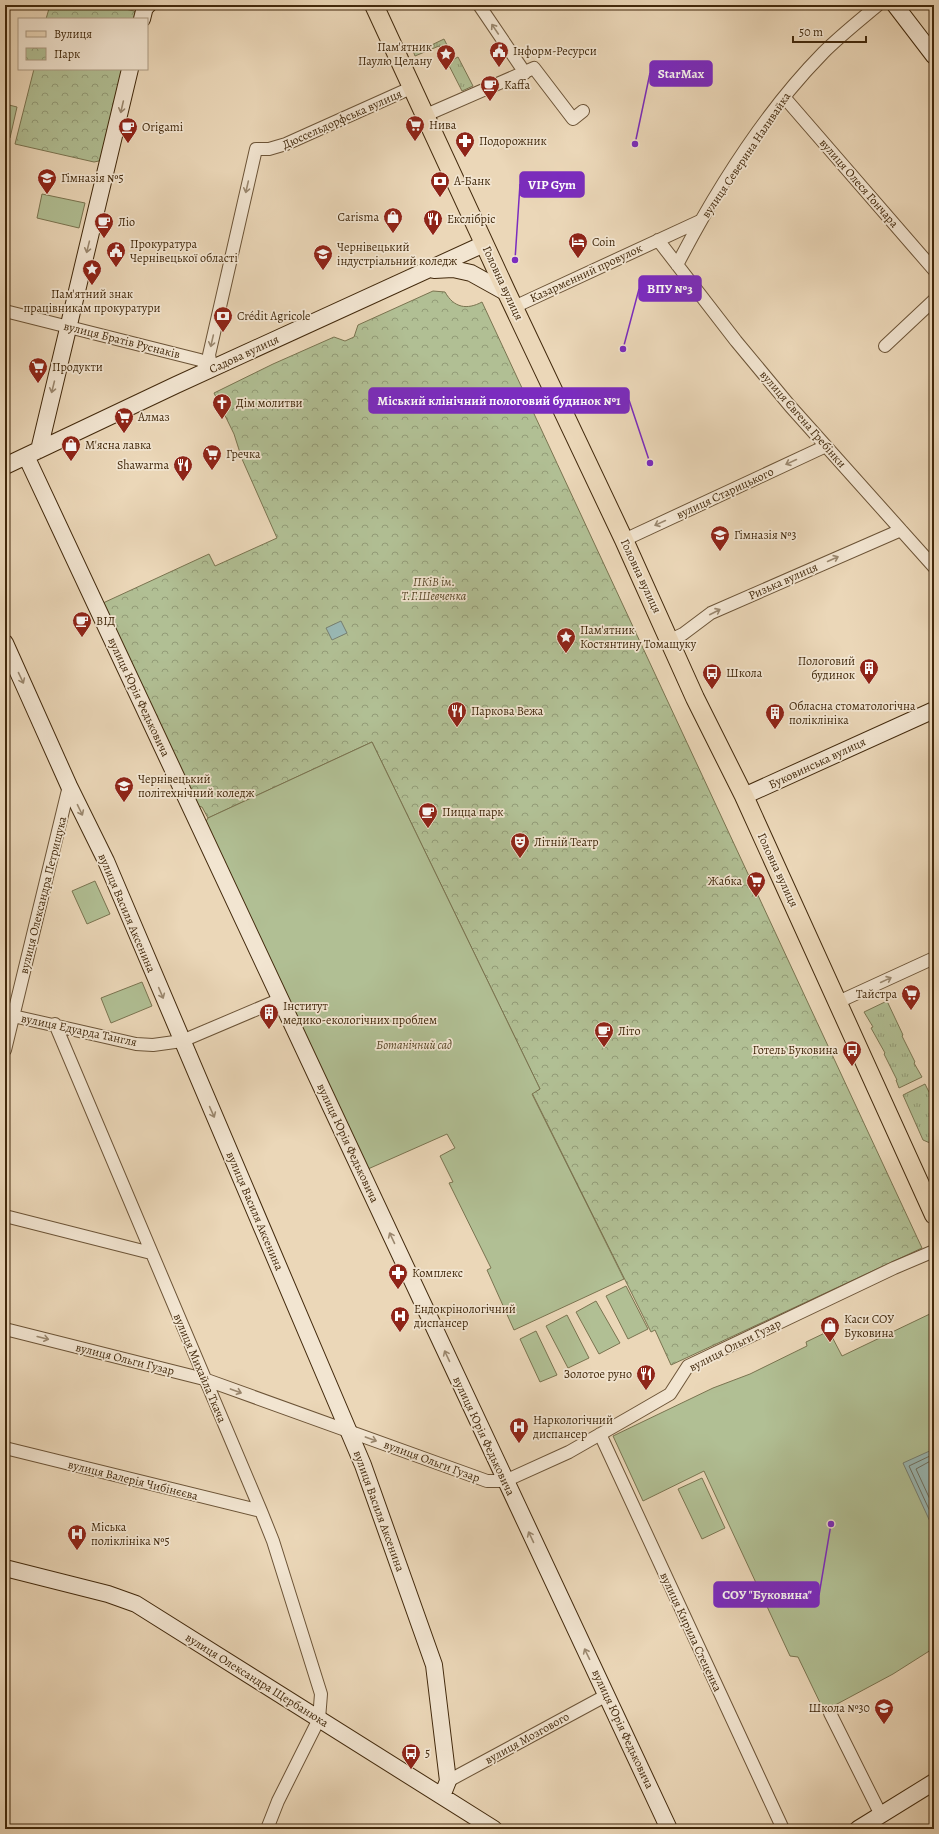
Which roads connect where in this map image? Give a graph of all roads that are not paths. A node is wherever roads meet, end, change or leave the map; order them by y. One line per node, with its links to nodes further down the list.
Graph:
1 (374, 5): 8 (main road, Головна вулиця)
2 (479, 5): 7 (street, one-way to 2)
3 (878, 5): 9 (street, вулиця Северина Наливайка)
4 (895, 5): 5 (street)
5 (934, 56)
6 (130, 70): 22 (street, one-way to 22)
7 (525, 73): 10 (street); 11 (street)
8 (413, 87): 11 (main road, Головна вулиця); 24 (street, Дюссельдорфська вулиця, one-way to 24)
9 (784, 97): 12 (street, вулиця Северина Наливайка); 17 (street, вулиця Олеся Гончара)
10 (583, 111)
11 (426, 115): 14 (main road, Головна вулиця)
12 (700, 222): 13 (street, Казарменний провулок); 15 (street, вулиця Северина Наливайка)
13 (658, 240): 15 (street, вулиця Євгена Гребінки); 19 (street, Казарменний провулок)
14 (486, 248): 16 (street, Садова вулиця); 18 (street); 19 (main road, Головна вулиця)
15 (677, 265): 25 (street, вулиця Євгена Гребінки)
16 (427, 270): 18 (street); 24 (street, Садова вулиця)
17 (934, 270)
18 (471, 273): 19 (street)
19 (510, 300): 29 (main road, Головна вулиця)
20 (934, 300): 23 (street)
21 (5, 311): 22 (street, вулиця Братів Руснаків)
22 (68, 326): 24 (street, вулиця Братів Руснаків); 26 (street, one-way to 26)
23 (885, 346)
24 (212, 369): 26 (street, Садова вулиця)
25 (826, 446): 28 (street, вулиця Євгена Гребінки); 29 (street, вулиця Старицького, one-way to 29)
26 (32, 453): 27 (street, Садова вулиця); 37 (street, вулиця Юрія Федьковича)
27 (5, 466)
28 (900, 530): 30 (street, вулиця Євгена Гребінки); 31 (street, Ризька вулиця, one-way to 28)
29 (624, 540): 31 (main road, Головна вулиця)
30 (934, 567)
31 (670, 640): 35 (main road, Головна вулиця)
32 (5, 643): 34 (street, вулиця Василя Аксенина, one-way to 34)
33 (934, 710): 35 (street, Буковинська вулиця)
34 (69, 786): 39 (street, вулиця Олександра Петрищука); 41 (street, вулиця Василя Аксенина, one-way to 41)
35 (744, 796): 38 (main road, Головна вулиця)
36 (934, 958): 38 (street, one-way to 36)
37 (281, 999): 41 (street, вулиця Едуарда Тангля); 52 (street, вулиця Юрія Федьковича, one-way to 37)
38 (838, 1002): 43 (main road, Головна вулиця)
39 (13, 1016): 40 (street, вулиця Едуарда Тангля); 42 (street, вулиця Олександра Петрищука)
40 (56, 1024): 41 (street, вулиця Едуарда Тангля); 46 (street, вулиця Михайла Ткача)
41 (182, 1041): 49 (street, вулиця Василя Аксенина, one-way to 49)
42 (5, 1050)
43 (934, 1214)
44 (5, 1216): 46 (street)
45 (934, 1251): 50 (street, вулиця Ольги Гузар)
46 (151, 1253): 48 (street, вулиця Михайла Ткача)
47 (5, 1329): 48 (street, вулиця Ольги Гузар, one-way to 48)
48 (204, 1379): 49 (street, вулиця Ольги Гузар, one-way to 49); 53 (street, вулиця Михайла Ткача)
49 (350, 1432): 52 (street, вулиця Ольги Гузар, one-way to 52); 59 (street, вулиця Василя Аксенина)
50 (600, 1434): 52 (street, вулиця Ольги Гузар); 64 (street, вулиця Кирила Стеценка)
51 (5, 1448): 53 (street, вулиця Валерія Чибінєєва)
52 (505, 1481): 55 (street, вулиця Юрія Федьковича, one-way to 52)
53 (261, 1511): 57 (street, вулиця Михайла Ткача)
54 (5, 1568): 57 (street, вулиця Олександра Щербанюка)
55 (607, 1695): 59 (street, вулиця Мозгового); 63 (street, вулиця Юрія Федьковича)
56 (830, 1713): 60 (street)
57 (319, 1719): 59 (street, вулиця Олександра Щербанюка); 61 (street)
58 (934, 1782): 60 (street)
59 (445, 1789): 62 (street, вулиця Олександра Щербанюка)
60 (881, 1815): 65 (street)
61 (267, 1829)
62 (494, 1829)
63 (669, 1829)
64 (783, 1829)
65 (858, 1829)

